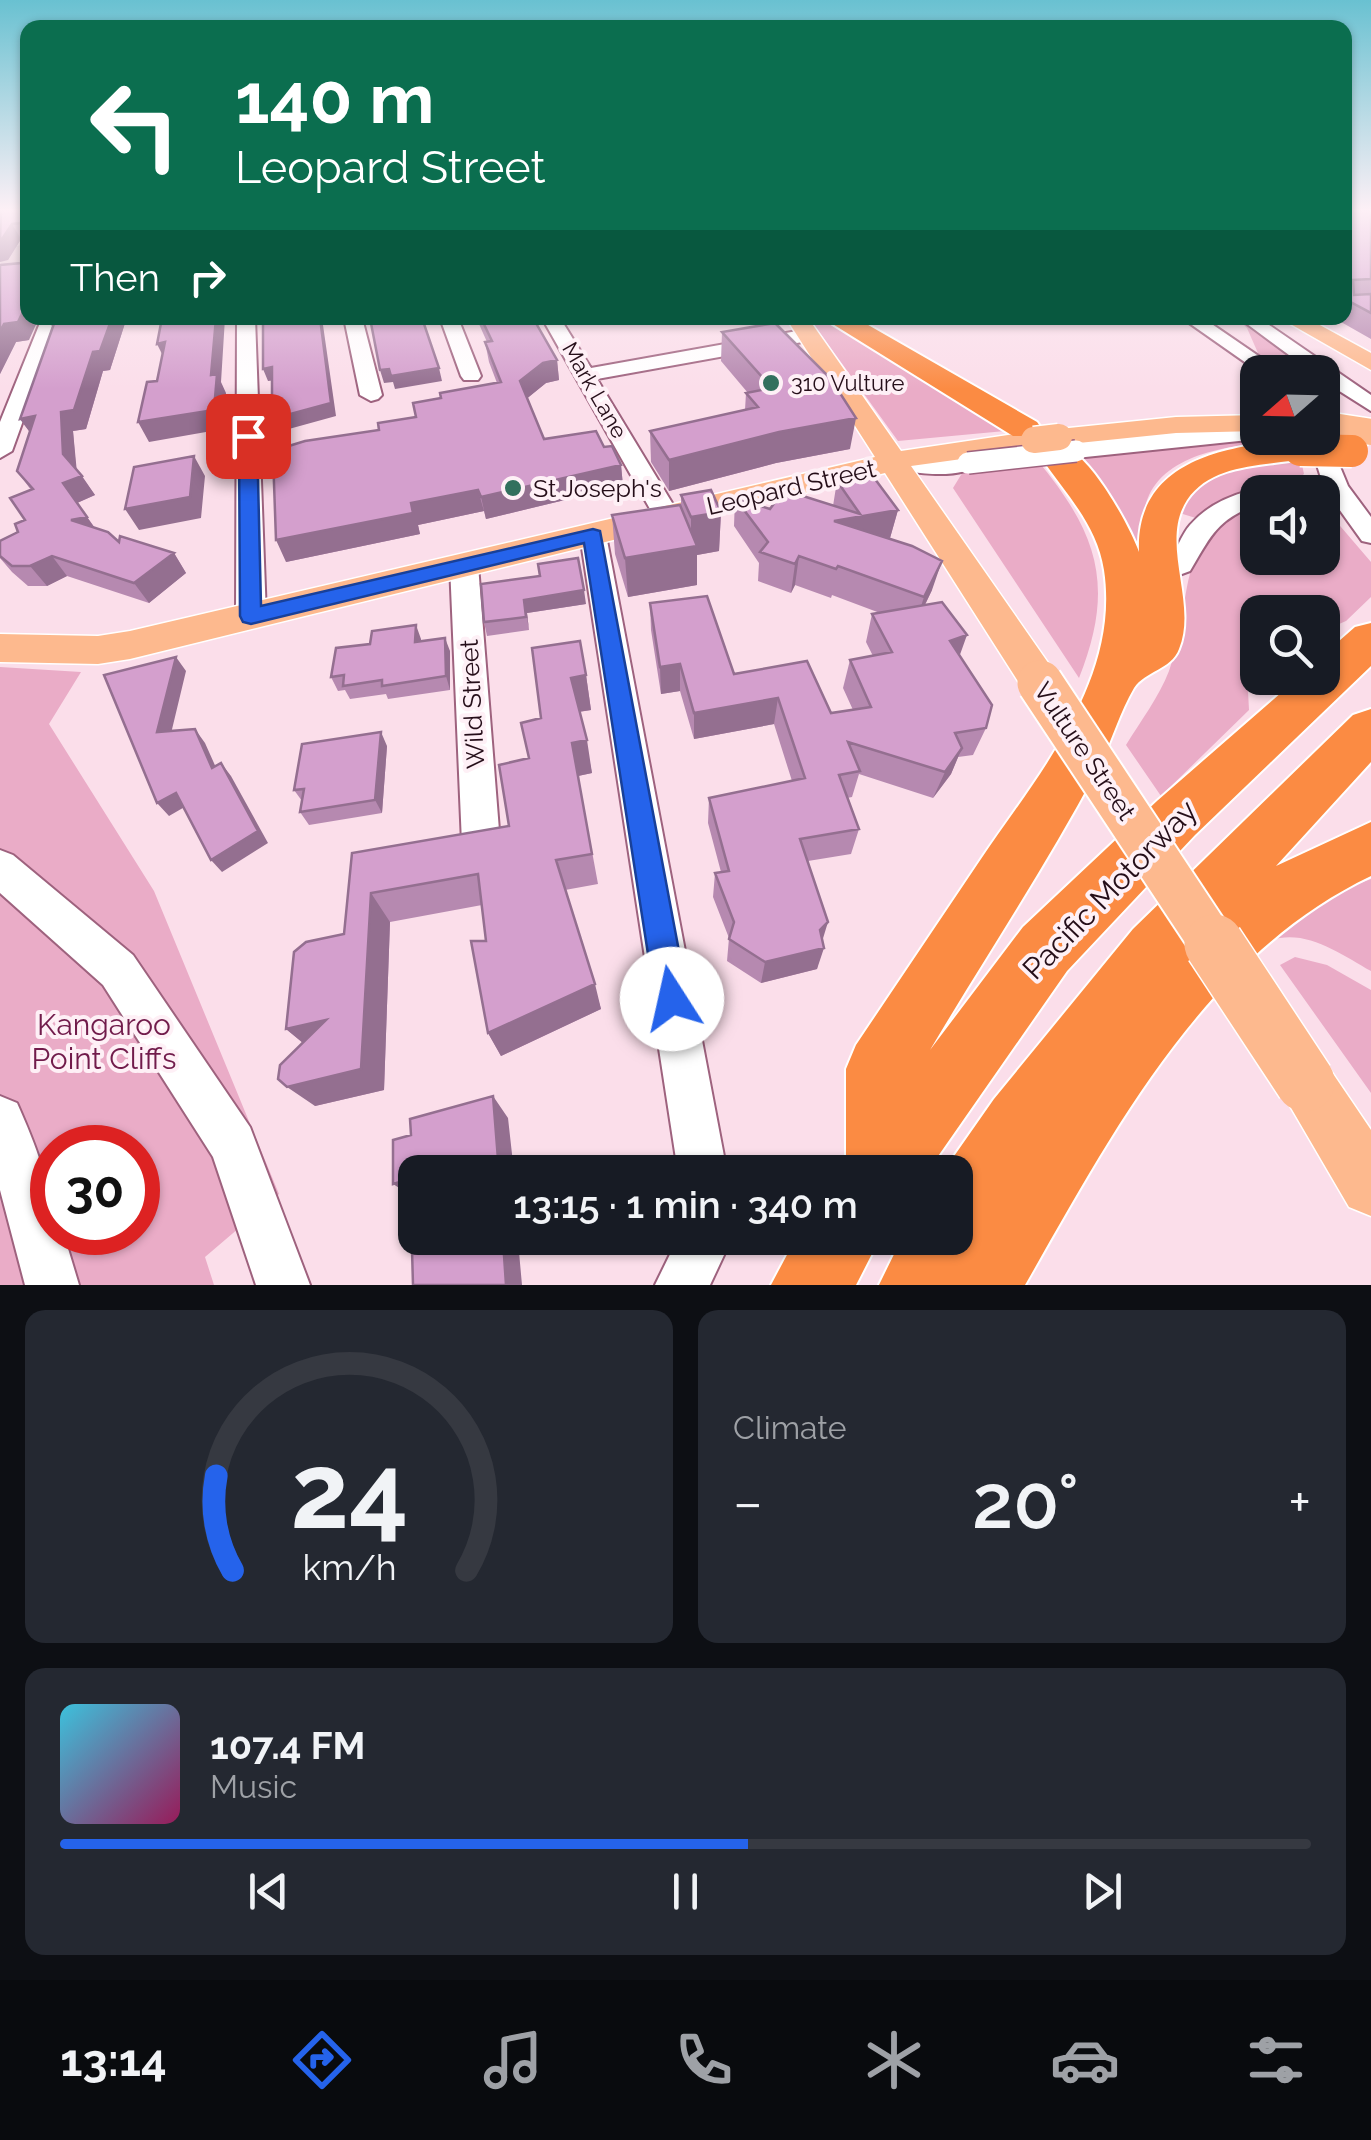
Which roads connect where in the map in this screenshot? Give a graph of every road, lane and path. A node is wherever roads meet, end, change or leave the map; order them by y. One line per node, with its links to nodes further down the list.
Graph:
1 (48, 325): 25 (street)
2 (246, 325): 34 (street)
3 (355, 325): 18 (street)
4 (451, 325): 17 (street)
5 (556, 325): 16 (street, Mark Lane)
6 (850, 325): 20 (highway)
7 (1201, 325): 12 (street)
8 (1237, 325): 13 (street)
9 (1257, 325): 14 (street)
10 (1303, 325): 15 (main road)
11 (802, 326): 16 (street); 26 (main road, Vulture Street)
12 (1245, 355)
13 (1256, 355)
14 (1293, 355)
15 (1371, 363)
16 (588, 375): 29 (street, Mark Lane)
17 (471, 376)
18 (371, 395)
19 (1240, 424): 23 (main road, Leopard Street)
20 (1025, 429)
21 (1348, 431): 24 (highway, bridge); 27 (street); 31 (street); 33 (highway)
22 (1240, 434): 23 (street)
23 (1065, 449): 26 (main road, Leopard Street, bridge); 37 (highway)
24 (1371, 450)
25 (0, 451)
26 (895, 462): 29 (main road, Leopard Street); 42 (main road, Vulture Street, bridge)
27 (1296, 475)
28 (1240, 503): 33 (street)
29 (667, 516): 30 (main road, Leopard Street)
30 (593, 535): 32 (main road, Leopard Street); 45 (street)
31 (1371, 535)
32 (464, 564): 34 (main road, Leopard Street); 39 (street, Wild Street)
33 (1163, 572): 37 (highway)
34 (251, 616): 36 (main road, Leopard Street)
35 (1371, 639): 47 (highway, Pacific Motorway)
36 (0, 648)
37 (1119, 672): 46 (highway)
38 (1371, 729): 49 (highway)
39 (480, 843)
40 (1371, 848): 58 (highway)
41 (0, 868): 54 (street)
42 (1304, 1082): 44 (main road); 48 (main road, Vulture Street)
43 (0, 1120): 53 (street)
44 (1371, 1146)
45 (701, 1155)
46 (883, 1155)
47 (895, 1155)
48 (1371, 1185)
49 (973, 1193)
50 (697, 1255): 55 (street)
51 (830, 1255): 56 (highway)
52 (935, 1255): 57 (highway)
53 (52, 1285)
54 (283, 1285)
55 (682, 1285)
56 (811, 1285)
57 (919, 1285)
58 (981, 1285)

